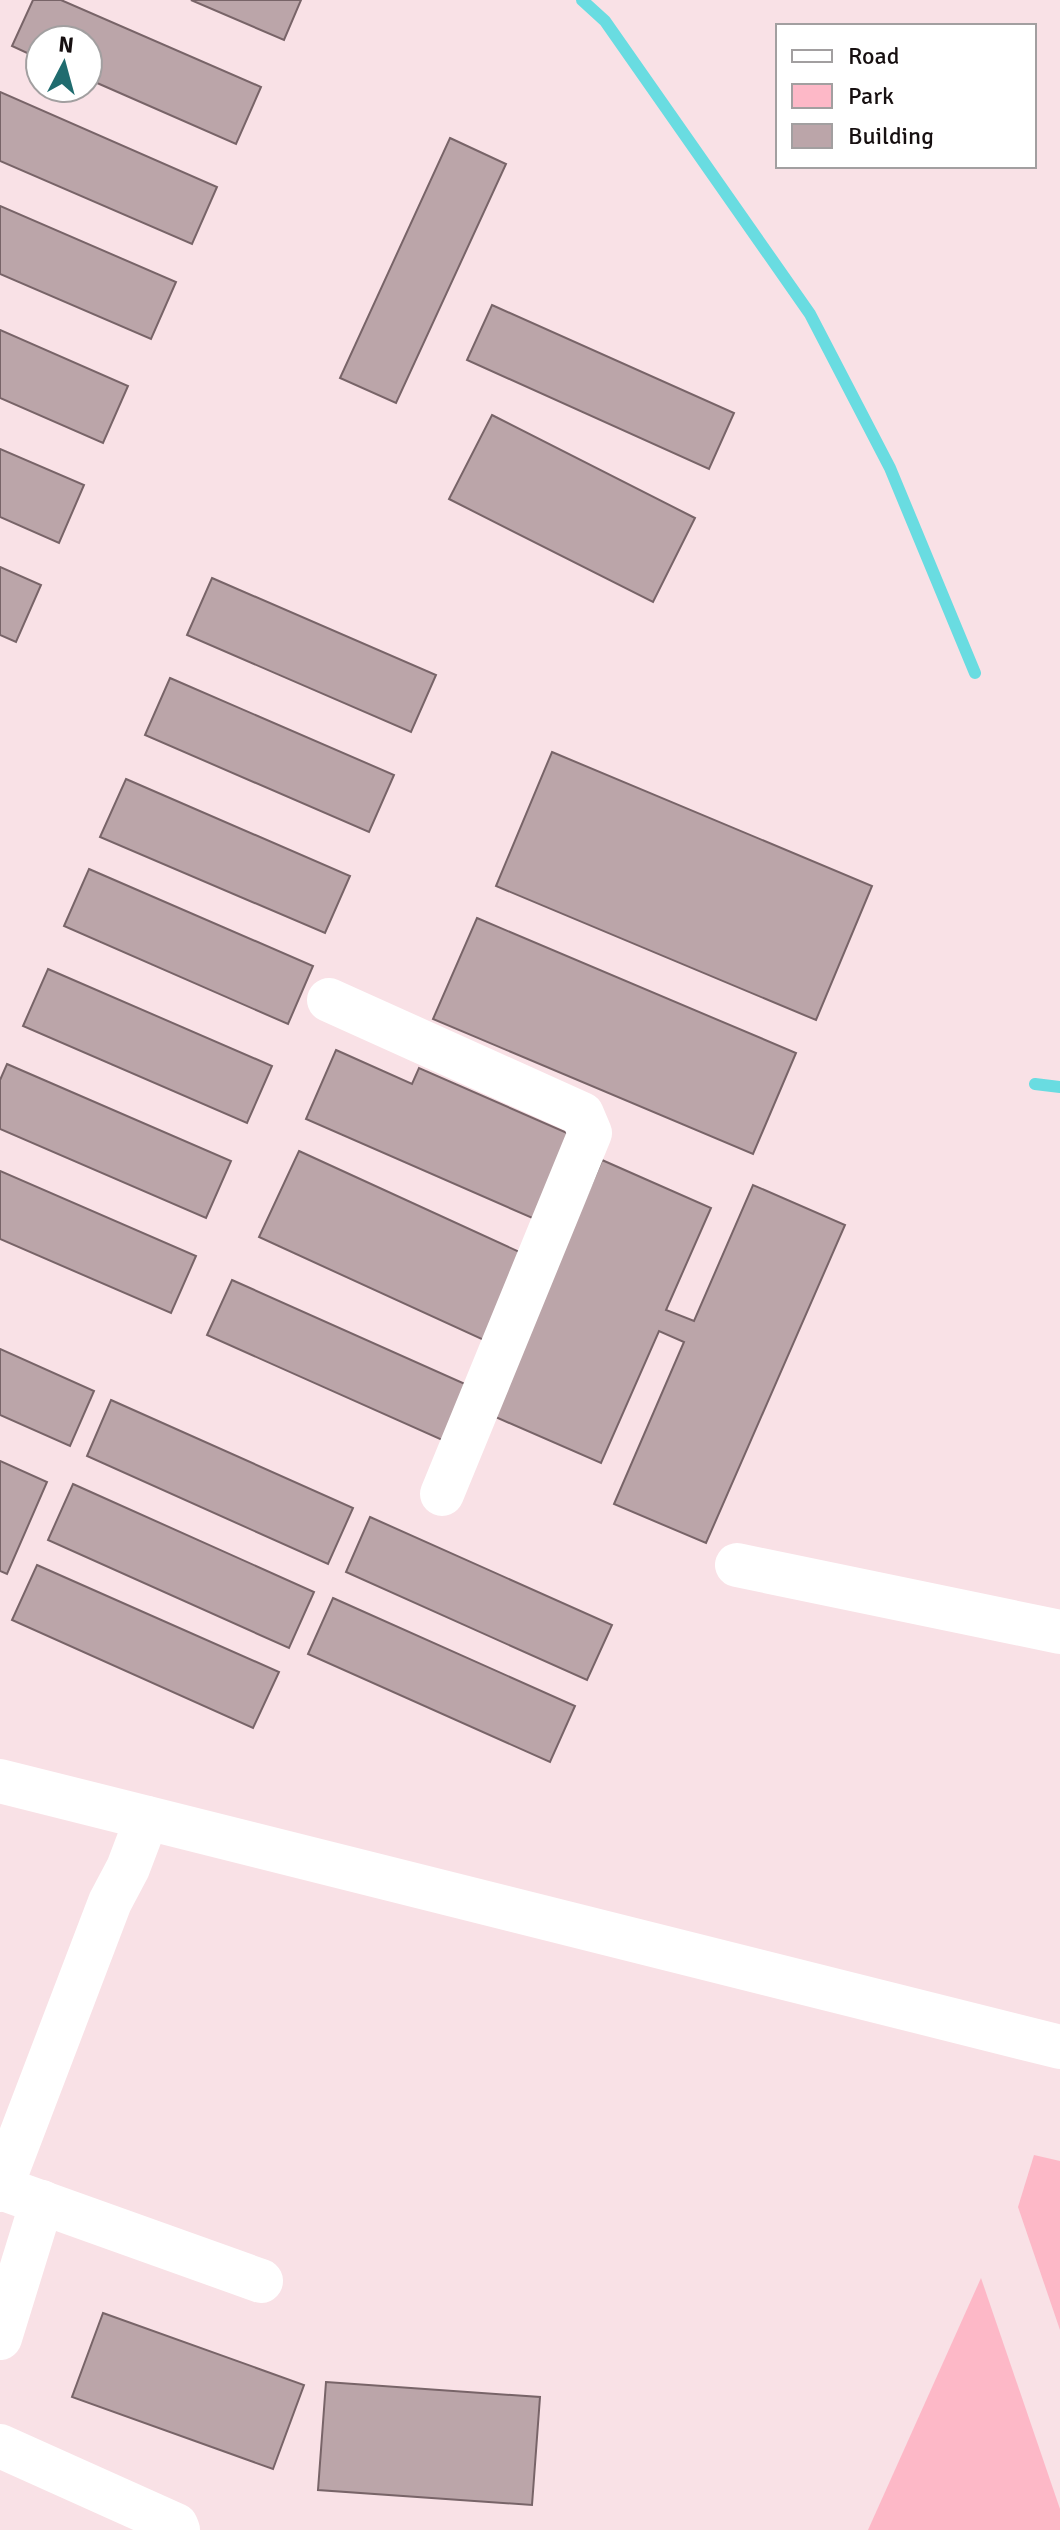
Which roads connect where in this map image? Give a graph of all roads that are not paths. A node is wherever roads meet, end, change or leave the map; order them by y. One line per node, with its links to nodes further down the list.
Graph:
1 (329, 1000): 2 (street)
2 (442, 1494)
3 (737, 1565): 4 (street)
4 (1060, 1632)
5 (0, 1781): 6 (street)
6 (147, 1818): 7 (street); 8 (street)
7 (1060, 2047)
8 (13, 2118): 9 (street)
9 (1, 2189): 10 (street)
10 (42, 2202): 11 (street); 12 (street)
11 (261, 2281)
12 (0, 2338)
13 (0, 2446): 14 (street)
14 (178, 2530)

